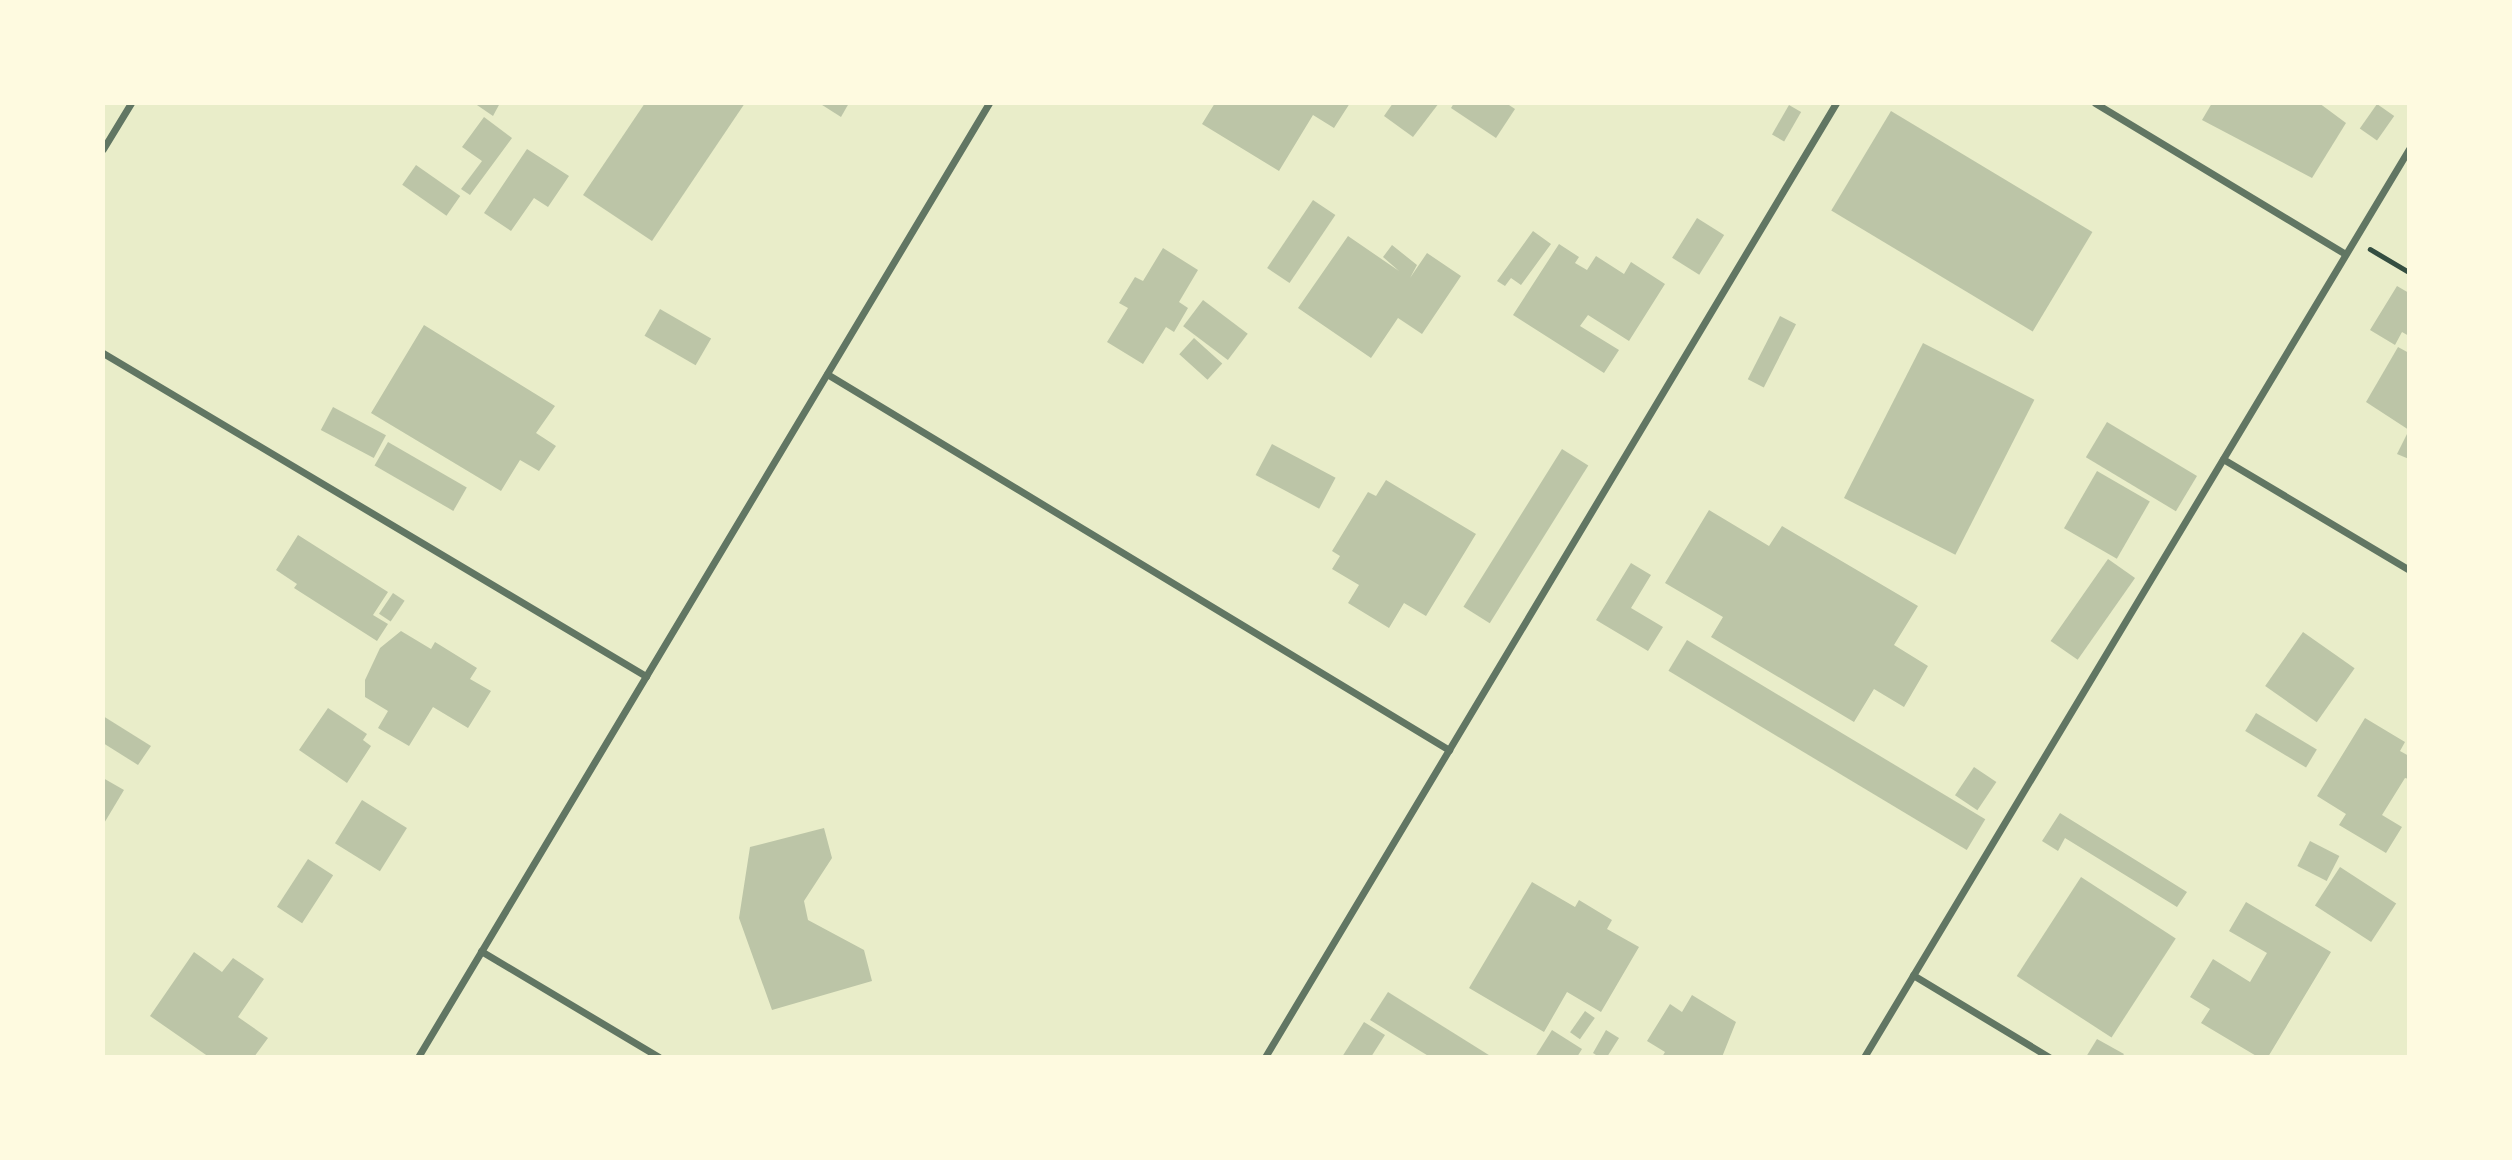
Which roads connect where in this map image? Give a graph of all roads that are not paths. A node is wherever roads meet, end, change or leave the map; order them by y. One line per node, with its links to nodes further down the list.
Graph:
1 (131, 103): 5 (street)
2 (989, 103): 9 (street)
3 (1836, 103): 13 (street)
4 (2095, 103): 7 (street)
5 (103, 149)
6 (2409, 149): 7 (street)
7 (2345, 254): 10 (street)
8 (103, 353): 12 (street)
9 (827, 374): 12 (street); 13 (street)
10 (2222, 459): 11 (street); 15 (street)
11 (2409, 570)
12 (646, 676): 14 (street)
13 (1449, 750): 18 (street)
14 (481, 951): 16 (street); 17 (street)
15 (1913, 975): 19 (street); 20 (street)
16 (418, 1057)
17 (659, 1057)
18 (1265, 1057)
19 (1864, 1057)
20 (2049, 1057)

